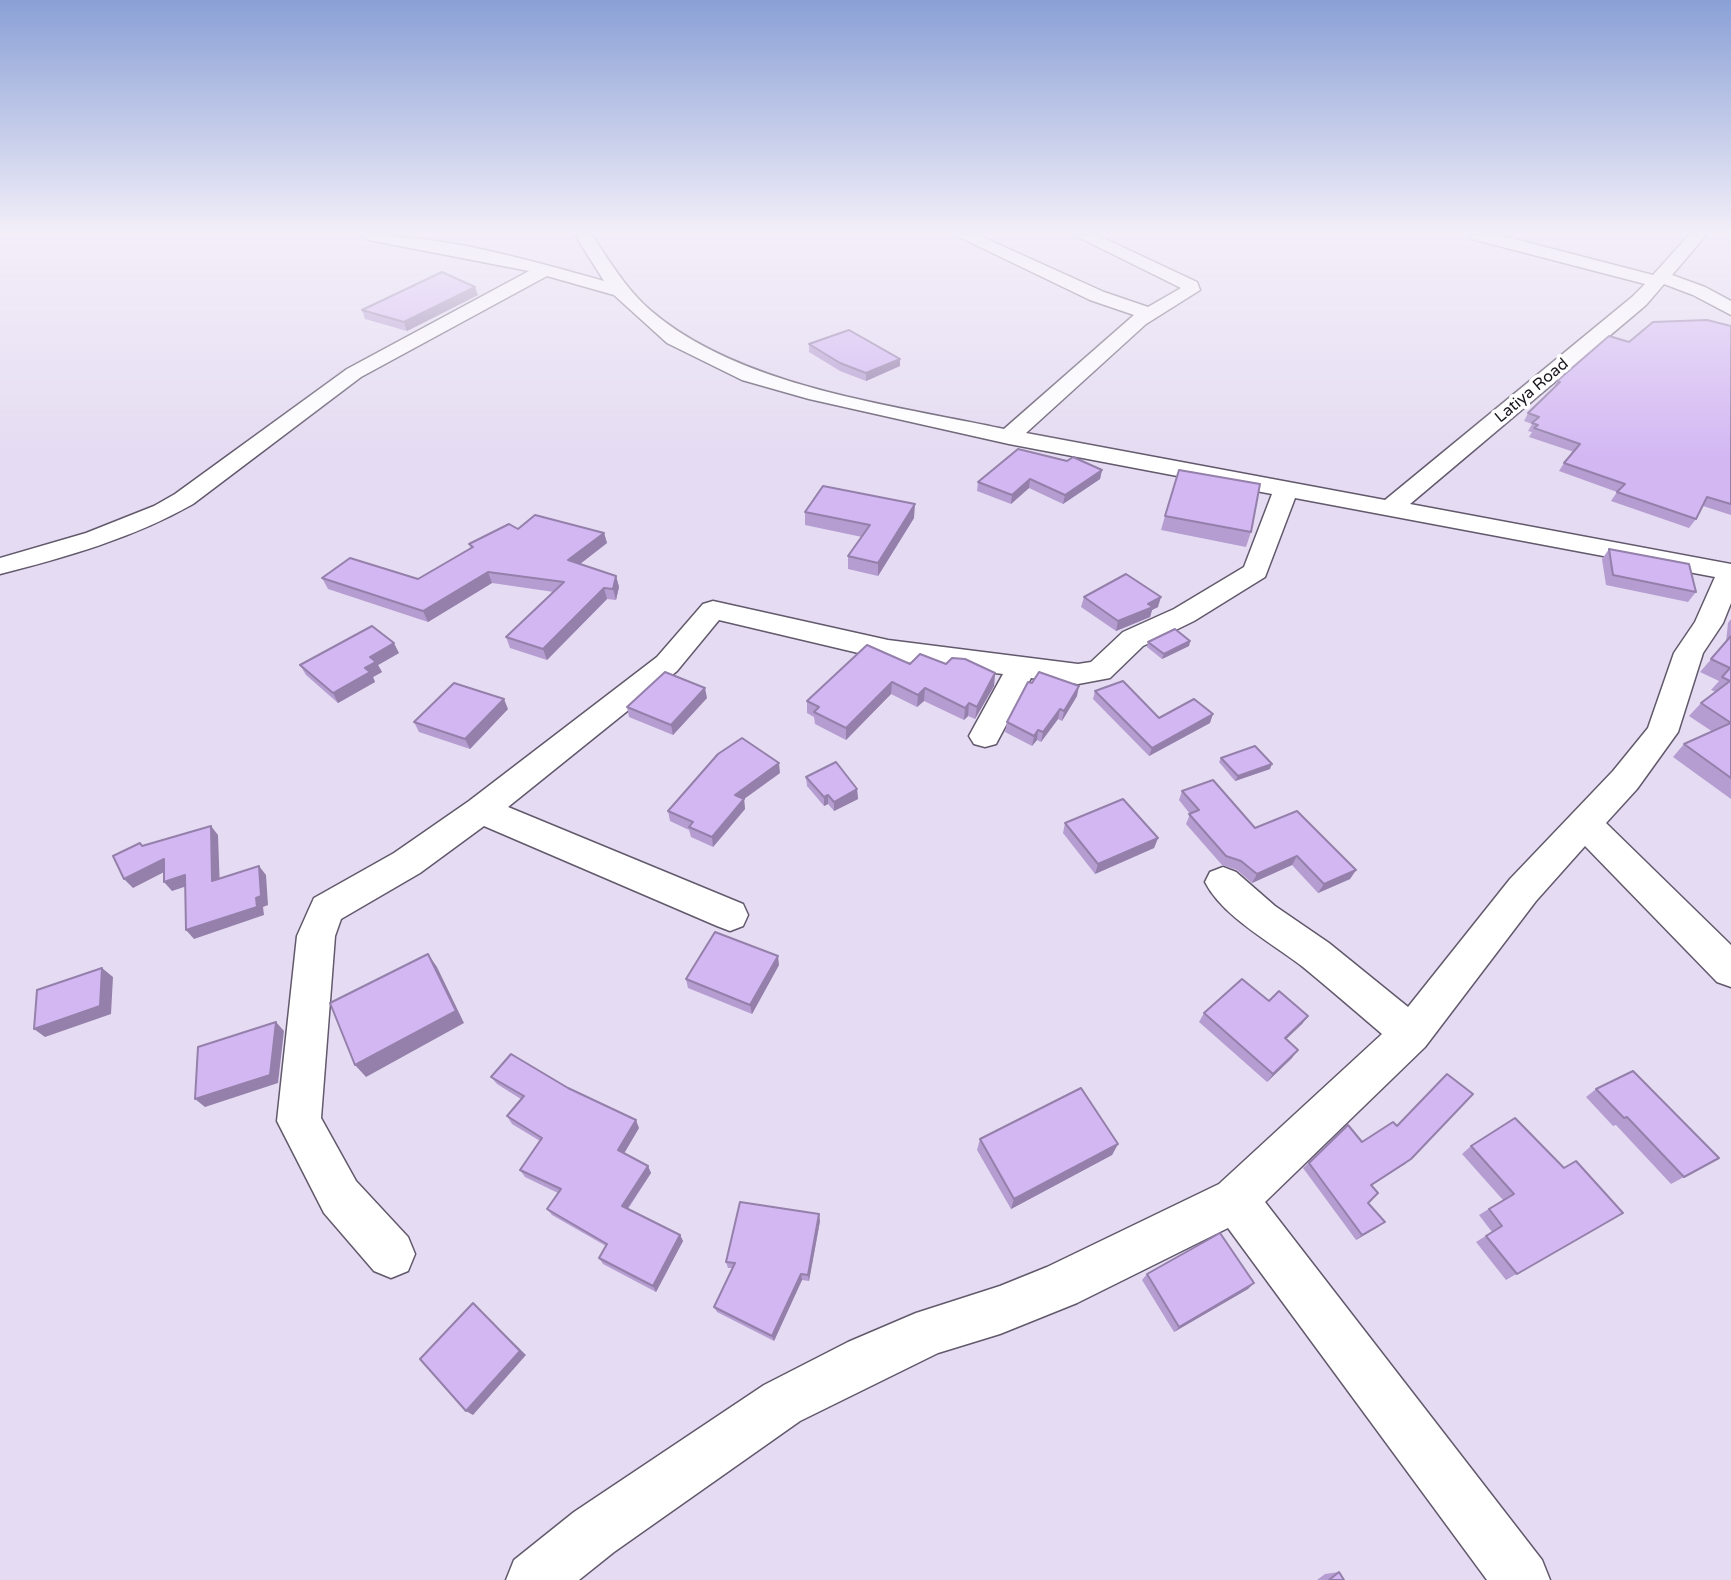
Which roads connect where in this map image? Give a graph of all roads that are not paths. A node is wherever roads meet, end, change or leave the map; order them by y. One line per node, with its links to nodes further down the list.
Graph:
1 (473, 309): 10 (street)
2 (638, 309): 7 (street)
3 (1134, 309): 6 (street)
4 (1159, 309): 6 (street)
5 (1630, 309): 9 (street, Latiya Road)
6 (1149, 314): 7 (street)
7 (1009, 437): 8 (street)
8 (1286, 490): 9 (street); 12 (street)
9 (1389, 509): 11 (street)
10 (0, 566)
11 (1731, 572): 15 (street)
12 (1022, 667): 13 (street); 14 (street)
13 (985, 736)
14 (481, 810): 17 (street); 21 (street)
15 (1586, 825): 18 (street); 19 (street)
16 (1223, 882): 19 (street)
17 (730, 915)
18 (1731, 970)
19 (1411, 1034): 20 (street)
20 (1235, 1200): 22 (street); 23 (street)
21 (391, 1254)
22 (534, 1580)
23 (1522, 1580)

